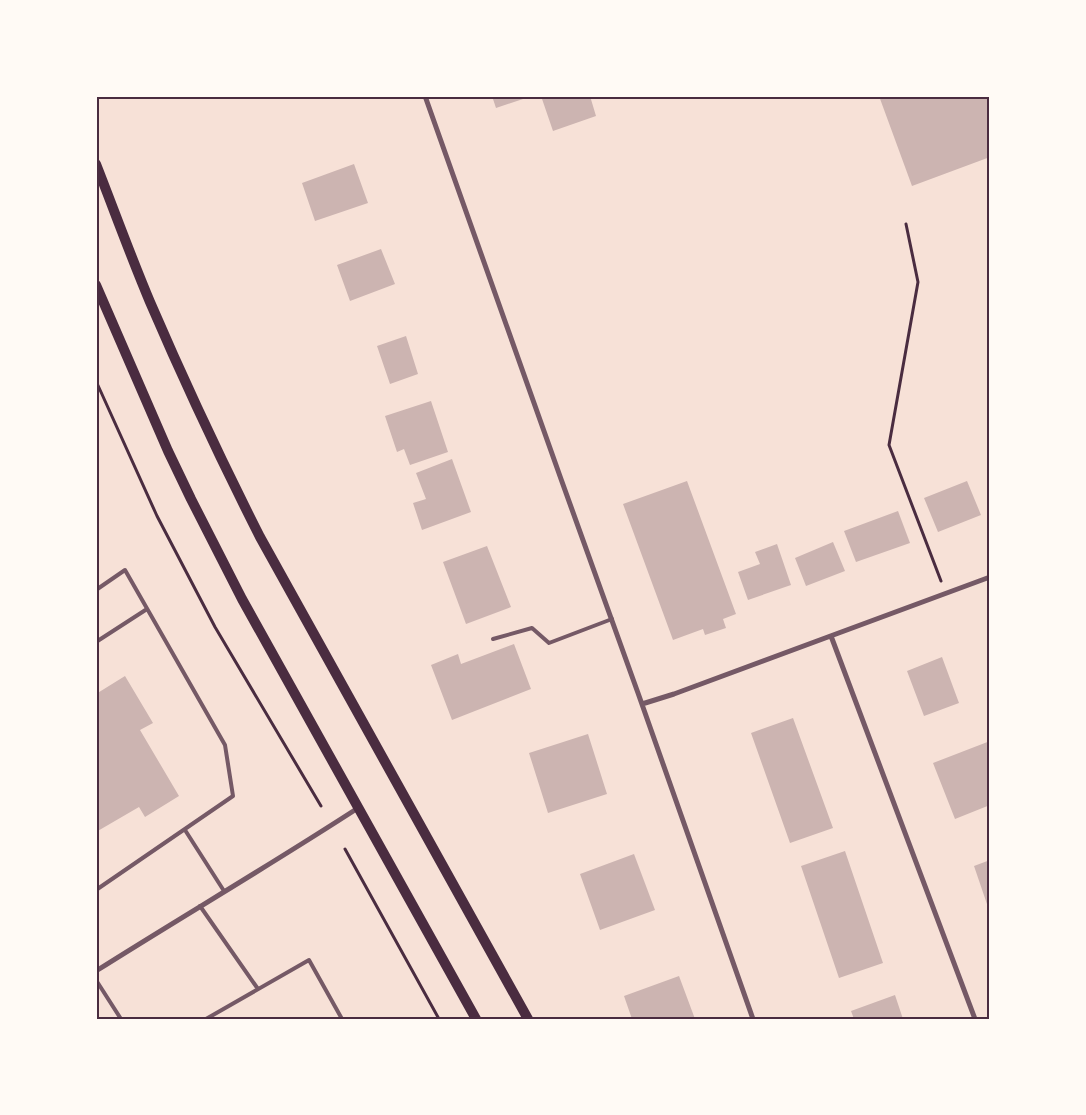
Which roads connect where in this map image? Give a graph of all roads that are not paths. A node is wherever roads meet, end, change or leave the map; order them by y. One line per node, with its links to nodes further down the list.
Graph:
1 (425, 96): 7 (street)
2 (96, 164): 24 (main road)
3 (96, 285): 12 (main road)
4 (990, 577): 8 (street)
5 (96, 590): 6 (lane)
6 (147, 609): 10 (lane); 13 (lane)
7 (612, 619): 9 (lane); 11 (street)
8 (831, 636): 11 (street); 26 (street)
9 (493, 639)
10 (96, 642)
11 (642, 704): 25 (street)
12 (358, 808): 15 (street); 23 (main road)
13 (184, 830): 14 (lane); 15 (lane)
14 (96, 890)
15 (224, 891): 16 (street)
16 (200, 906): 17 (street); 19 (lane)
17 (96, 971)
18 (96, 980): 20 (lane)
19 (258, 989): 21 (lane); 22 (lane)
20 (121, 1019)
21 (206, 1019)
22 (342, 1019)
23 (476, 1019)
24 (528, 1019)
25 (753, 1019)
26 (975, 1019)

